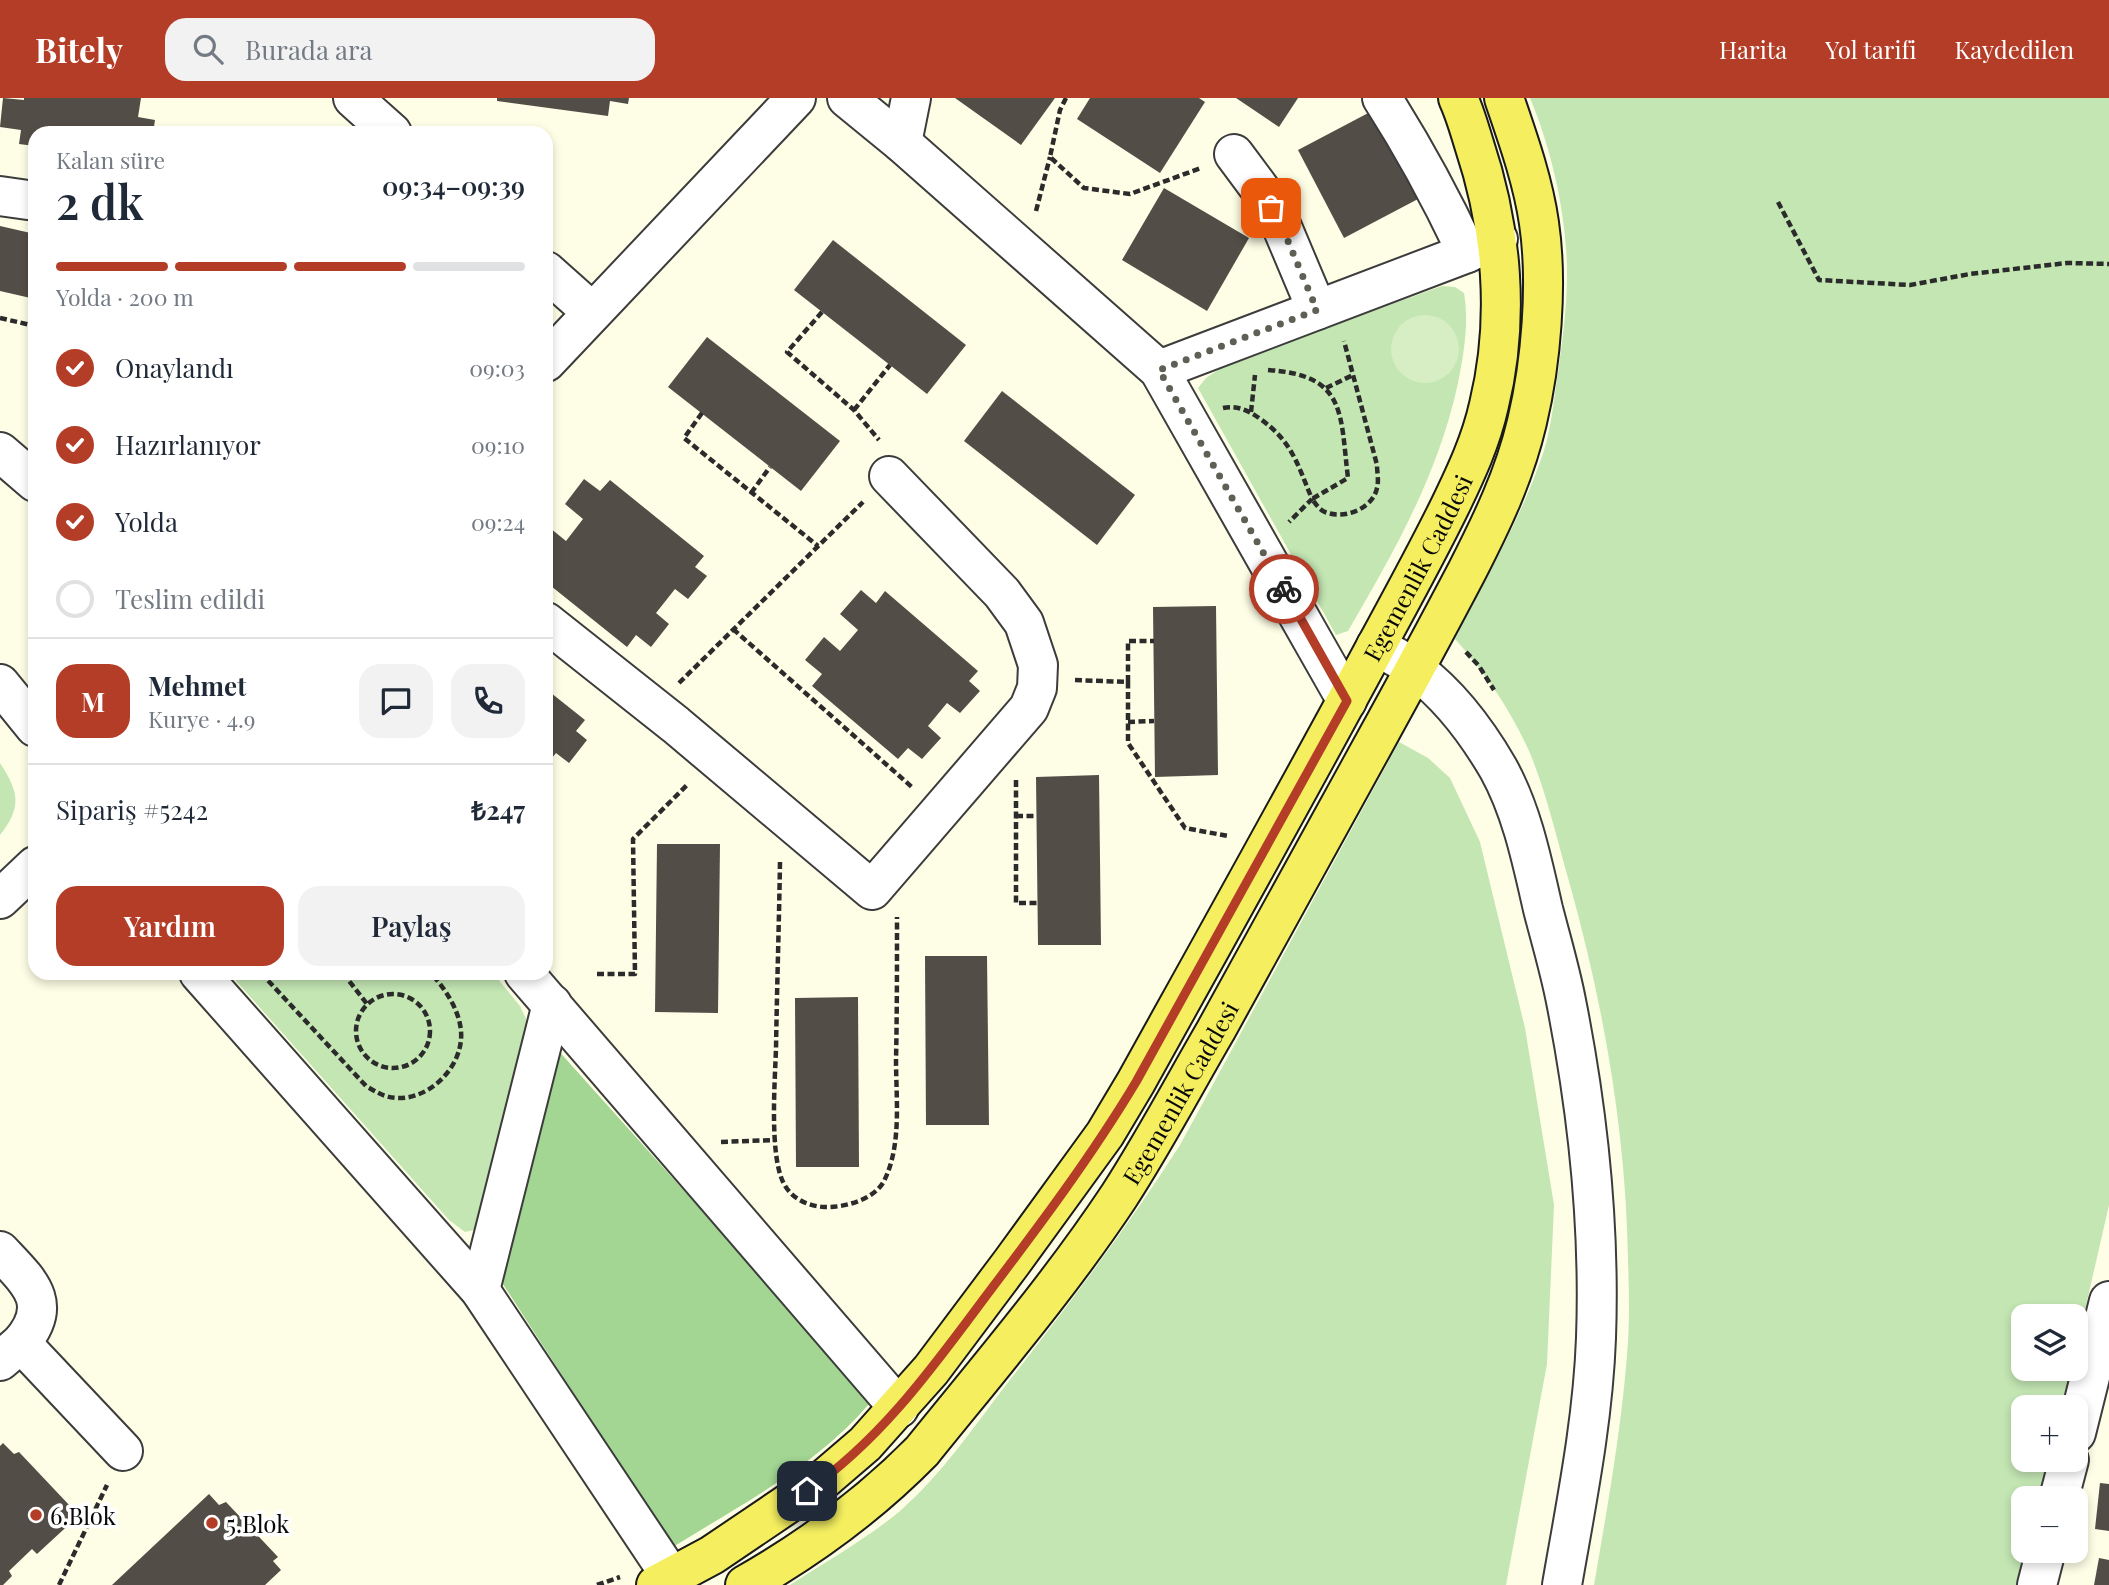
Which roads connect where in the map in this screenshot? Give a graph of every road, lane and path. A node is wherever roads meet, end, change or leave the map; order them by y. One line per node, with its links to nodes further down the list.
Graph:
1 (353, 98): 9 (street)
2 (796, 98): 21 (street)
3 (847, 98): 10 (street)
4 (911, 98): 10 (street)
5 (1066, 98): 12 (path)
6 (1382, 98): 16 (street)
7 (1458, 98): 16 (main road, Egemenlik Caddesi)
8 (1504, 98): 46 (main road, Egemenlik Caddesi)
9 (385, 126)
10 (902, 143): 17 (street)
11 (1234, 154): 12 (path); 20 (street)
12 (1050, 157): 17 (path)
13 (0, 196): 14 (street)
14 (28, 200)
15 (1778, 202): 18 (path)
16 (1483, 246): 20 (street); 45 (main road, Egemenlik Caddesi)
17 (1026, 253): 27 (street)
18 (2109, 264)
19 (553, 277): 21 (street)
20 (1325, 307): 27 (street); 28 (path)
21 (592, 312): 25 (street)
22 (822, 312): 30 (path)
23 (0, 318): 24 (path)
24 (28, 324)
25 (553, 354)
26 (890, 365): 30 (path)
27 (1159, 370): 33 (street)
28 (1353, 375): 29 (path); 39 (path)
29 (1326, 388): 31 (path); 39 (path)
30 (854, 410): 37 (path)
31 (1251, 412): 33 (path); 39 (path)
32 (702, 413): 38 (path)
33 (1190, 425): 41 (street)
34 (0, 452): 36 (street)
35 (770, 467): 38 (path)
36 (28, 476)
37 (889, 476): 40 (path); 47 (street)
38 (751, 493): 40 (path)
39 (1312, 499): 41 (path)
40 (818, 546): 43 (path)
41 (1261, 550): 50 (street)
42 (553, 628): 51 (street)
43 (733, 629): 51 (path); 57 (path)
44 (1154, 641): 48 (path)
45 (1376, 646): 46 (street); 50 (main road, Egemenlik Caddesi)
46 (1415, 669): 85 (main road, Egemenlik Caddesi); 86 (street)
47 (1038, 678): 48 (path); 55 (street)
48 (1128, 682): 54 (path)
49 (0, 684): 52 (street)
50 (1347, 701): 78 (main road, Egemenlik Caddesi)
51 (654, 708): 56 (street)
52 (28, 718)
53 (1154, 721): 54 (path)
54 (1128, 722): 61 (path)
55 (1016, 723): 57 (street); 59 (path)
56 (714, 757): 58 (street); 66 (path)
57 (940, 811): 62 (street)
58 (781, 813): 62 (street); 62 (path)
59 (1016, 816): 60 (path); 65 (path)
60 (1036, 816)
61 (1234, 837)
62 (898, 860)
63 (28, 873): 64 (street)
64 (0, 899)
65 (1037, 903)
66 (597, 974)
67 (205, 980): 75 (street)
68 (269, 980): 70 (path)
69 (348, 980): 72 (path)
70 (436, 980)
71 (530, 980): 73 (street)
72 (367, 1004): 72 (path)
73 (552, 1004): 75 (street); 78 (street)
74 (0, 1251): 77 (street)
75 (480, 1290): 82 (street)
76 (2109, 1301): 79 (street)
77 (10, 1352): 80 (street)
78 (899, 1408): 82 (main road, Egemenlik Caddesi)
79 (2088, 1426)
80 (123, 1451): 83 (path)
81 (2043, 1563): 87 (street)
82 (662, 1573): 84 (path)
83 (59, 1585)
84 (597, 1585)
85 (744, 1585)
86 (1562, 1585)
87 (2037, 1585)

